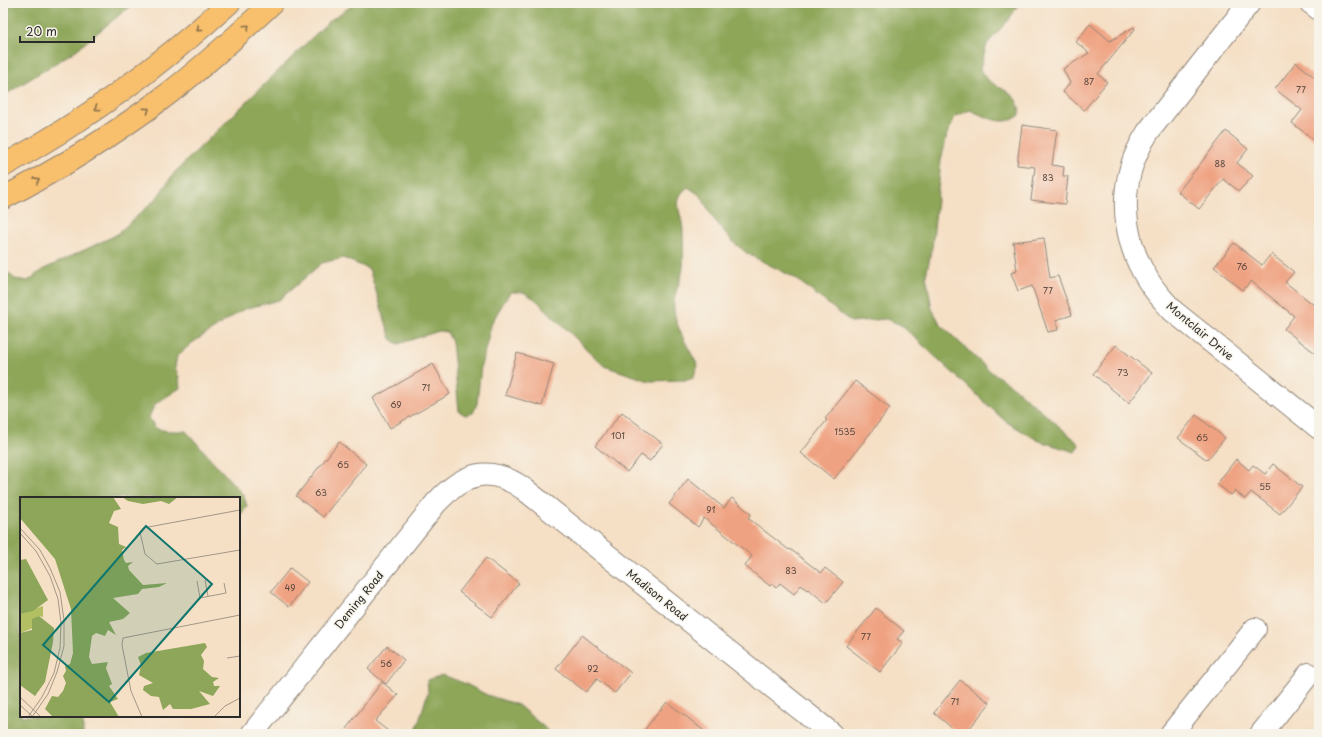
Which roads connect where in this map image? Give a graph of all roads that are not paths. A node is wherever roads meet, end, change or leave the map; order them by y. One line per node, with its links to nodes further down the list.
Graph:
1 (229, 3): 6 (highway, one-way to 6)
2 (272, 3): 7 (highway, one-way to 2)
3 (1249, 3): 8 (street, Montclair Drive)
4 (1311, 3): 5 (street)
5 (1319, 9)
6 (3, 166)
7 (3, 198)
8 (1319, 428)
9 (474, 476): 12 (street, Deming Road); 13 (street, Madison Road)
10 (1255, 629): 14 (street)
11 (1309, 674): 15 (street)
12 (252, 734)
13 (832, 734)
14 (1171, 734)
15 (1261, 734)

